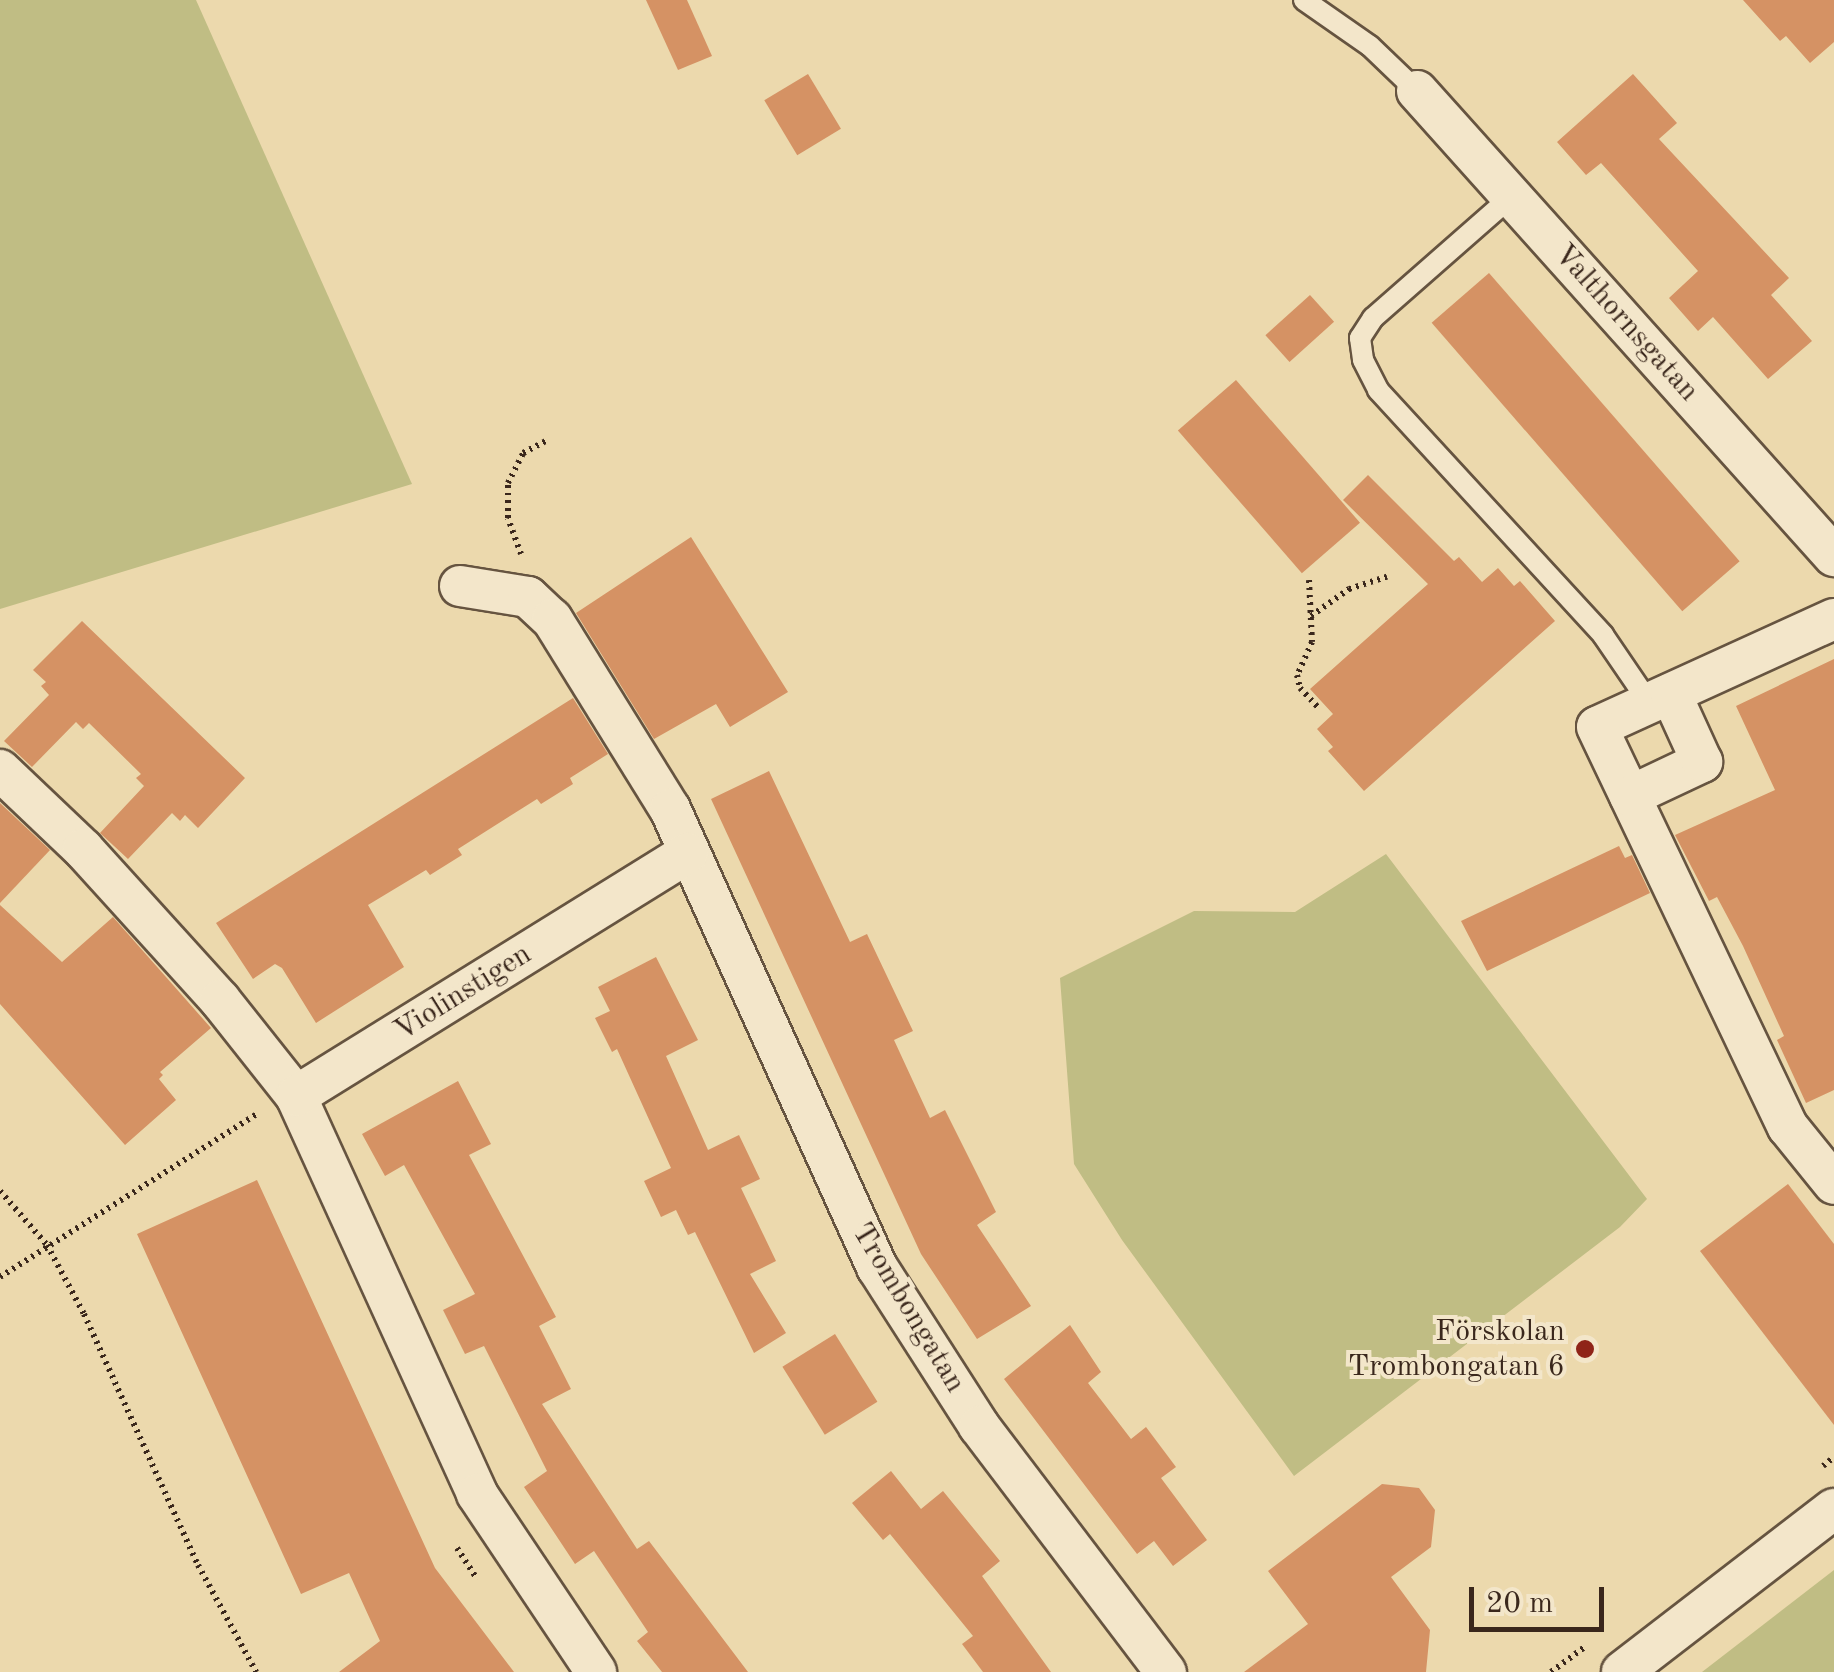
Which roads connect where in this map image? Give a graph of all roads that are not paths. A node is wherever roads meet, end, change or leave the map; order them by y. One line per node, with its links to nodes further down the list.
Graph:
1 (1304, 0): 2 (lane)
2 (1417, 91): 3 (street, Valthornsgatan)
3 (1512, 196): 4 (street, Valthornsgatan); 7 (lane)
4 (1834, 556)
5 (460, 586): 10 (street)
6 (1834, 620): 7 (street)
7 (1660, 699): 9 (street); 9 (street)
8 (0, 770): 11 (street)
9 (1630, 796): 12 (street)
10 (688, 853): 11 (street, Violinstigen); 15 (street, Trombongatan)
11 (296, 1096): 14 (street)
12 (1834, 1184)
13 (1834, 1510): 16 (street)
14 (596, 1672)
15 (1166, 1672)
16 (1622, 1672)

